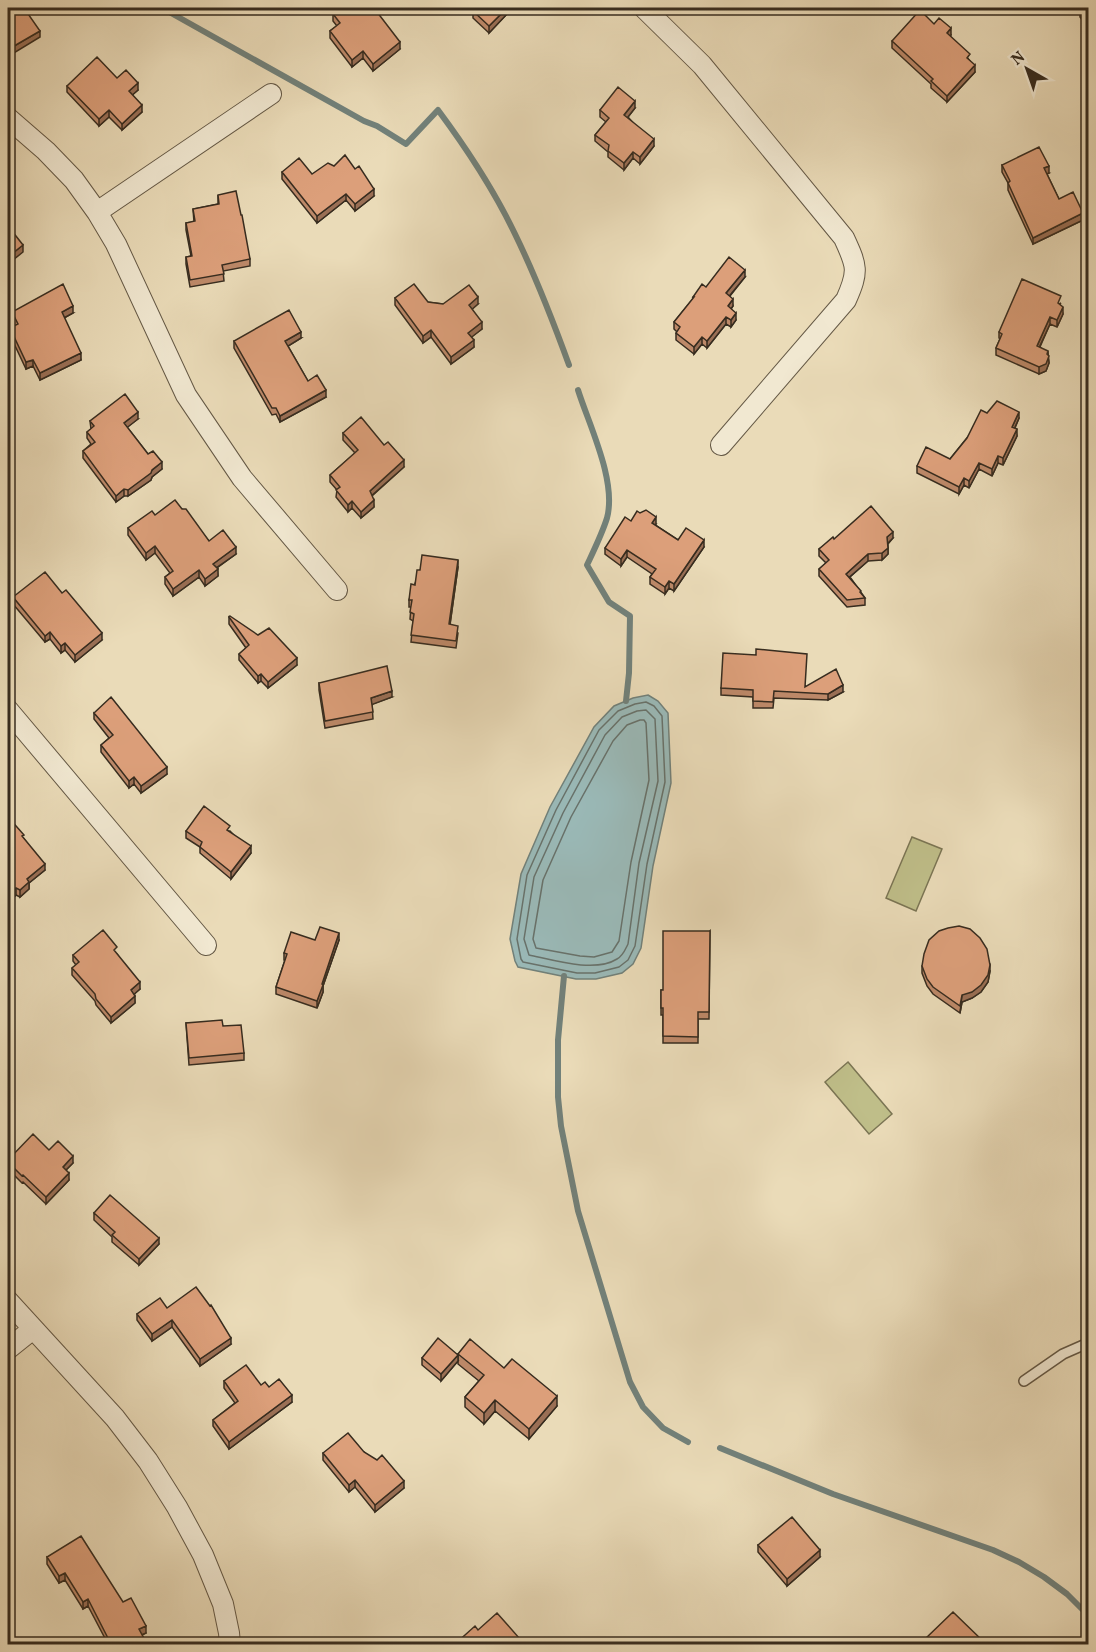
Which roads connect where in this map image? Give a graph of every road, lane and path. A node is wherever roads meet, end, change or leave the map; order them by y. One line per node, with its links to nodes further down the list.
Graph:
1 (644, 8): 5 (street)
2 (272, 94): 4 (street)
3 (8, 118): 4 (street)
4 (97, 212): 6 (street)
5 (721, 446)
6 (337, 590)
7 (8, 710): 8 (street)
8 (206, 945)
9 (8, 1301): 10 (street)
10 (33, 1329): 12 (street); 14 (street)
11 (1089, 1343): 13 (lane)
12 (8, 1349)
13 (1024, 1381)
14 (230, 1644)

